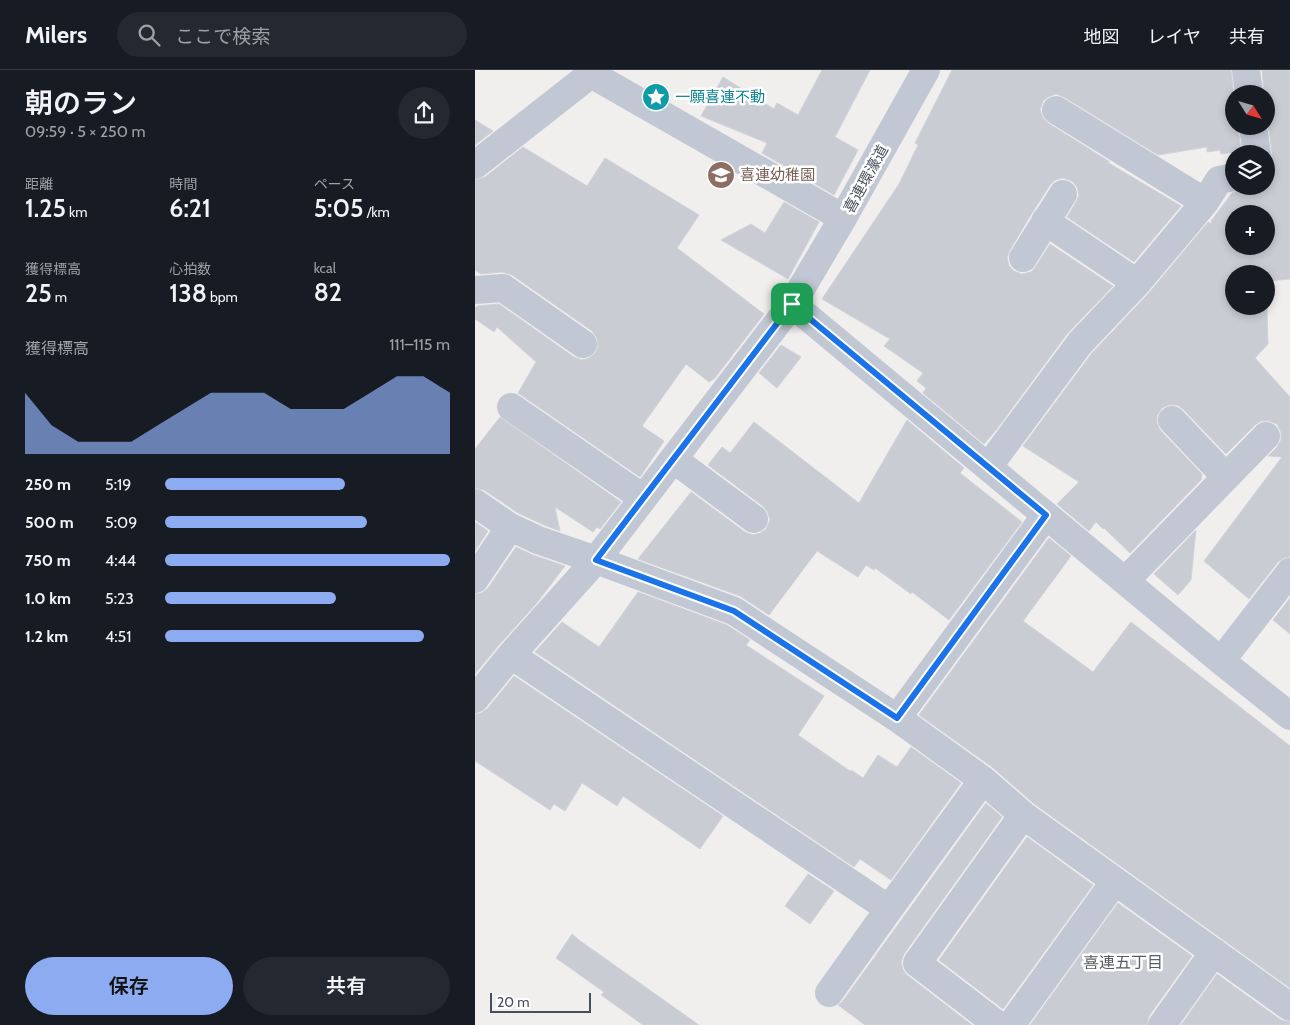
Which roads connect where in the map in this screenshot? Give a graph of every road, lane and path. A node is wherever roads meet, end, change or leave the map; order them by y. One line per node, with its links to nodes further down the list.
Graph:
1 (926, 70): 9 (street, 喜連環濠道)
2 (1246, 70): 3 (street)
3 (1248, 85)
4 (1056, 110): 8 (street)
5 (475, 165): 9 (street, 喜連環濠道)
6 (1225, 179): 8 (street)
7 (1063, 194): 10 (street)
8 (1205, 202): 12 (street)
9 (843, 218): 14 (street)
10 (1045, 222): 11 (street); 12 (street)
11 (1023, 258)
12 (1137, 283): 20 (street)
13 (475, 290): 15 (street)
14 (792, 304): 19 (street); 20 (street)
15 (583, 344)
16 (511, 407): 22 (street)
17 (1172, 420): 21 (street)
18 (1266, 436): 21 (street)
19 (673, 459): 22 (street); 25 (street)
20 (988, 467): 24 (street)
21 (1226, 477): 30 (street)
22 (643, 498): 27 (street)
23 (475, 504): 26 (street)
24 (1046, 515): 30 (street); 35 (street)
25 (754, 519)
26 (510, 527): 27 (street); 29 (street)
27 (596, 560): 31 (street); 35 (street)
28 (1290, 572): 32 (street)
29 (475, 579)
30 (1125, 581): 32 (street)
31 (511, 655): 33 (street); 39 (street)
32 (1221, 661): 34 (street)
33 (475, 699)
34 (1290, 716)
35 (897, 718): 36 (street)
36 (983, 780): 37 (street); 39 (street)
37 (1023, 815): 38 (street); 43 (street)
38 (1115, 881): 40 (street); 44 (street)
39 (889, 908): 41 (street)
40 (1214, 952): 42 (street); 45 (street)
41 (829, 993)
42 (1290, 1007)
43 (998, 1025)
44 (1011, 1025)
45 (1162, 1025)

